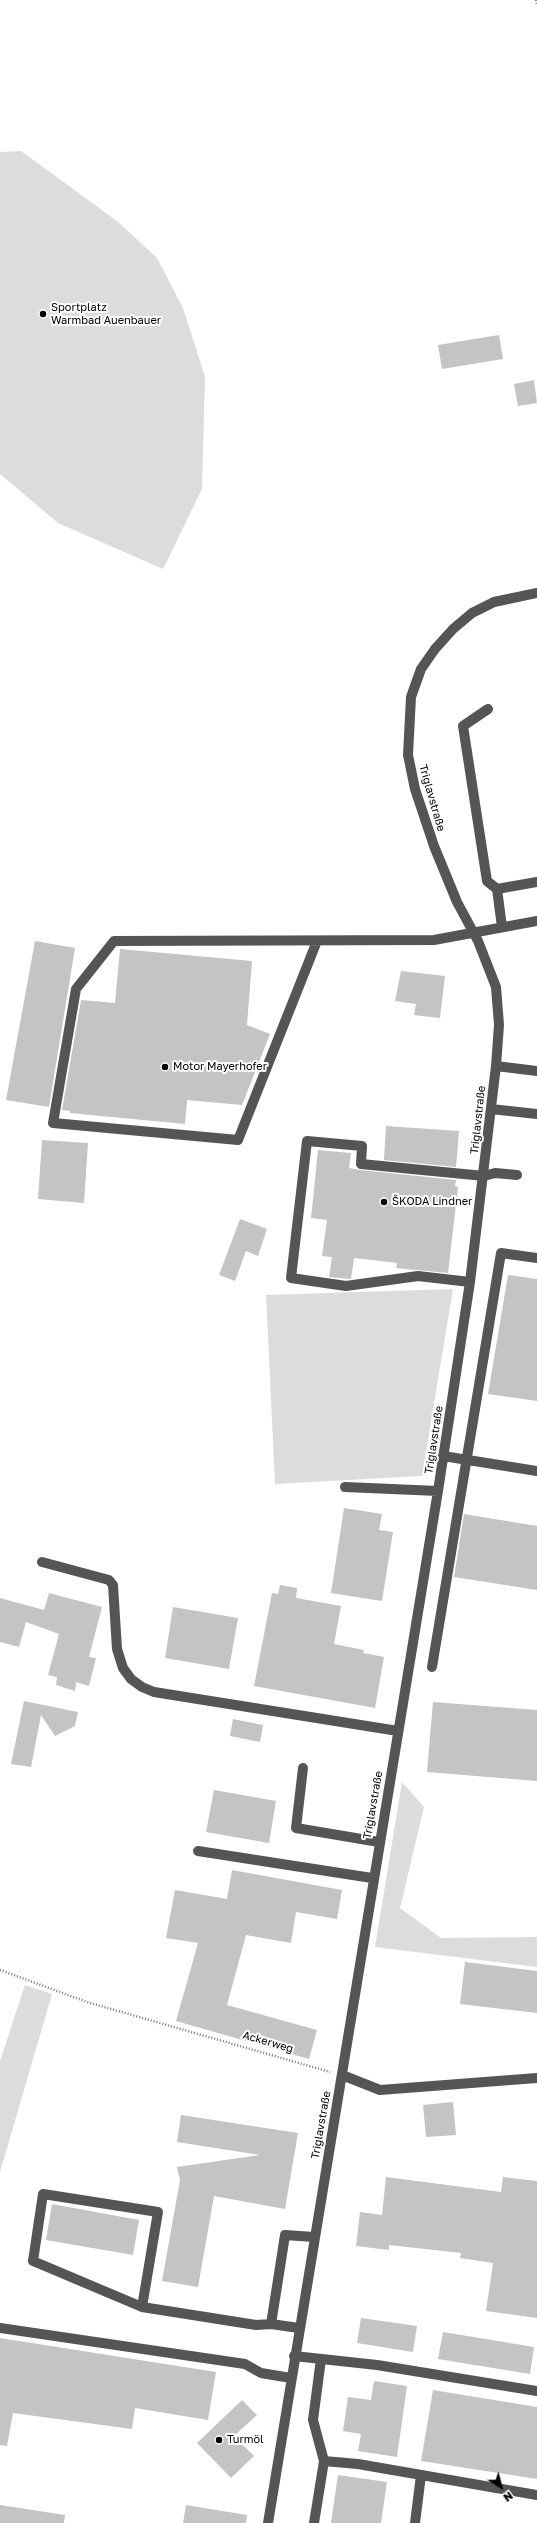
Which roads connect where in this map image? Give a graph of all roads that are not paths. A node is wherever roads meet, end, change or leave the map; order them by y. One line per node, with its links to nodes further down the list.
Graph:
1 (537, 593): 7 (street, Triglavstraße)
2 (488, 709): 4 (street)
3 (537, 882): 4 (street)
4 (497, 888): 6 (street)
5 (537, 921): 6 (street)
6 (502, 927): 7 (street)
7 (474, 933): 8 (street); 9 (street, Triglavstraße)
8 (317, 940): 8 (street)
9 (496, 1066): 10 (street); 11 (street, Triglavstraße)
10 (537, 1071)
11 (491, 1109): 12 (street); 13 (street, Triglavstraße)
12 (537, 1114)
13 (484, 1176): 14 (street); 16 (street, Triglavstraße); 16 (street)
14 (517, 1176)
15 (537, 1258): 18 (street)
16 (470, 1282): 17 (street, Triglavstraße)
17 (443, 1456): 18 (street); 21 (street, Triglavstraße)
18 (465, 1460): 19 (street); 23 (street)
19 (537, 1471)
20 (345, 1487): 21 (street)
21 (438, 1491): 24 (street, Triglavstraße)
22 (42, 1562): 24 (street)
23 (432, 1667)
24 (398, 1731): 26 (street, Triglavstraße)
25 (303, 1768): 26 (street)
26 (379, 1842): 28 (street, Triglavstraße)
27 (198, 1850): 28 (street)
28 (372, 1878): 29 (street, Triglavstraße)
29 (342, 2075): 30 (street); 31 (street, Triglavstraße)
30 (537, 2078)
31 (314, 2237): 33 (street); 35 (street, Triglavstraße)
32 (142, 2307): 32 (street); 33 (street)
33 (271, 2324): 35 (street)
34 (0, 2328): 38 (street)
35 (300, 2328): 36 (street, Triglavstraße)
36 (294, 2356): 37 (street); 38 (street, Triglavstraße)
37 (321, 2359): 39 (street); 40 (street)
38 (291, 2378): 43 (street, Triglavstraße)
39 (537, 2391)
40 (324, 2461): 41 (street); 44 (street)
41 (421, 2475): 42 (street); 45 (street)
42 (537, 2495)
43 (268, 2523)
44 (314, 2523)
45 (415, 2523)

